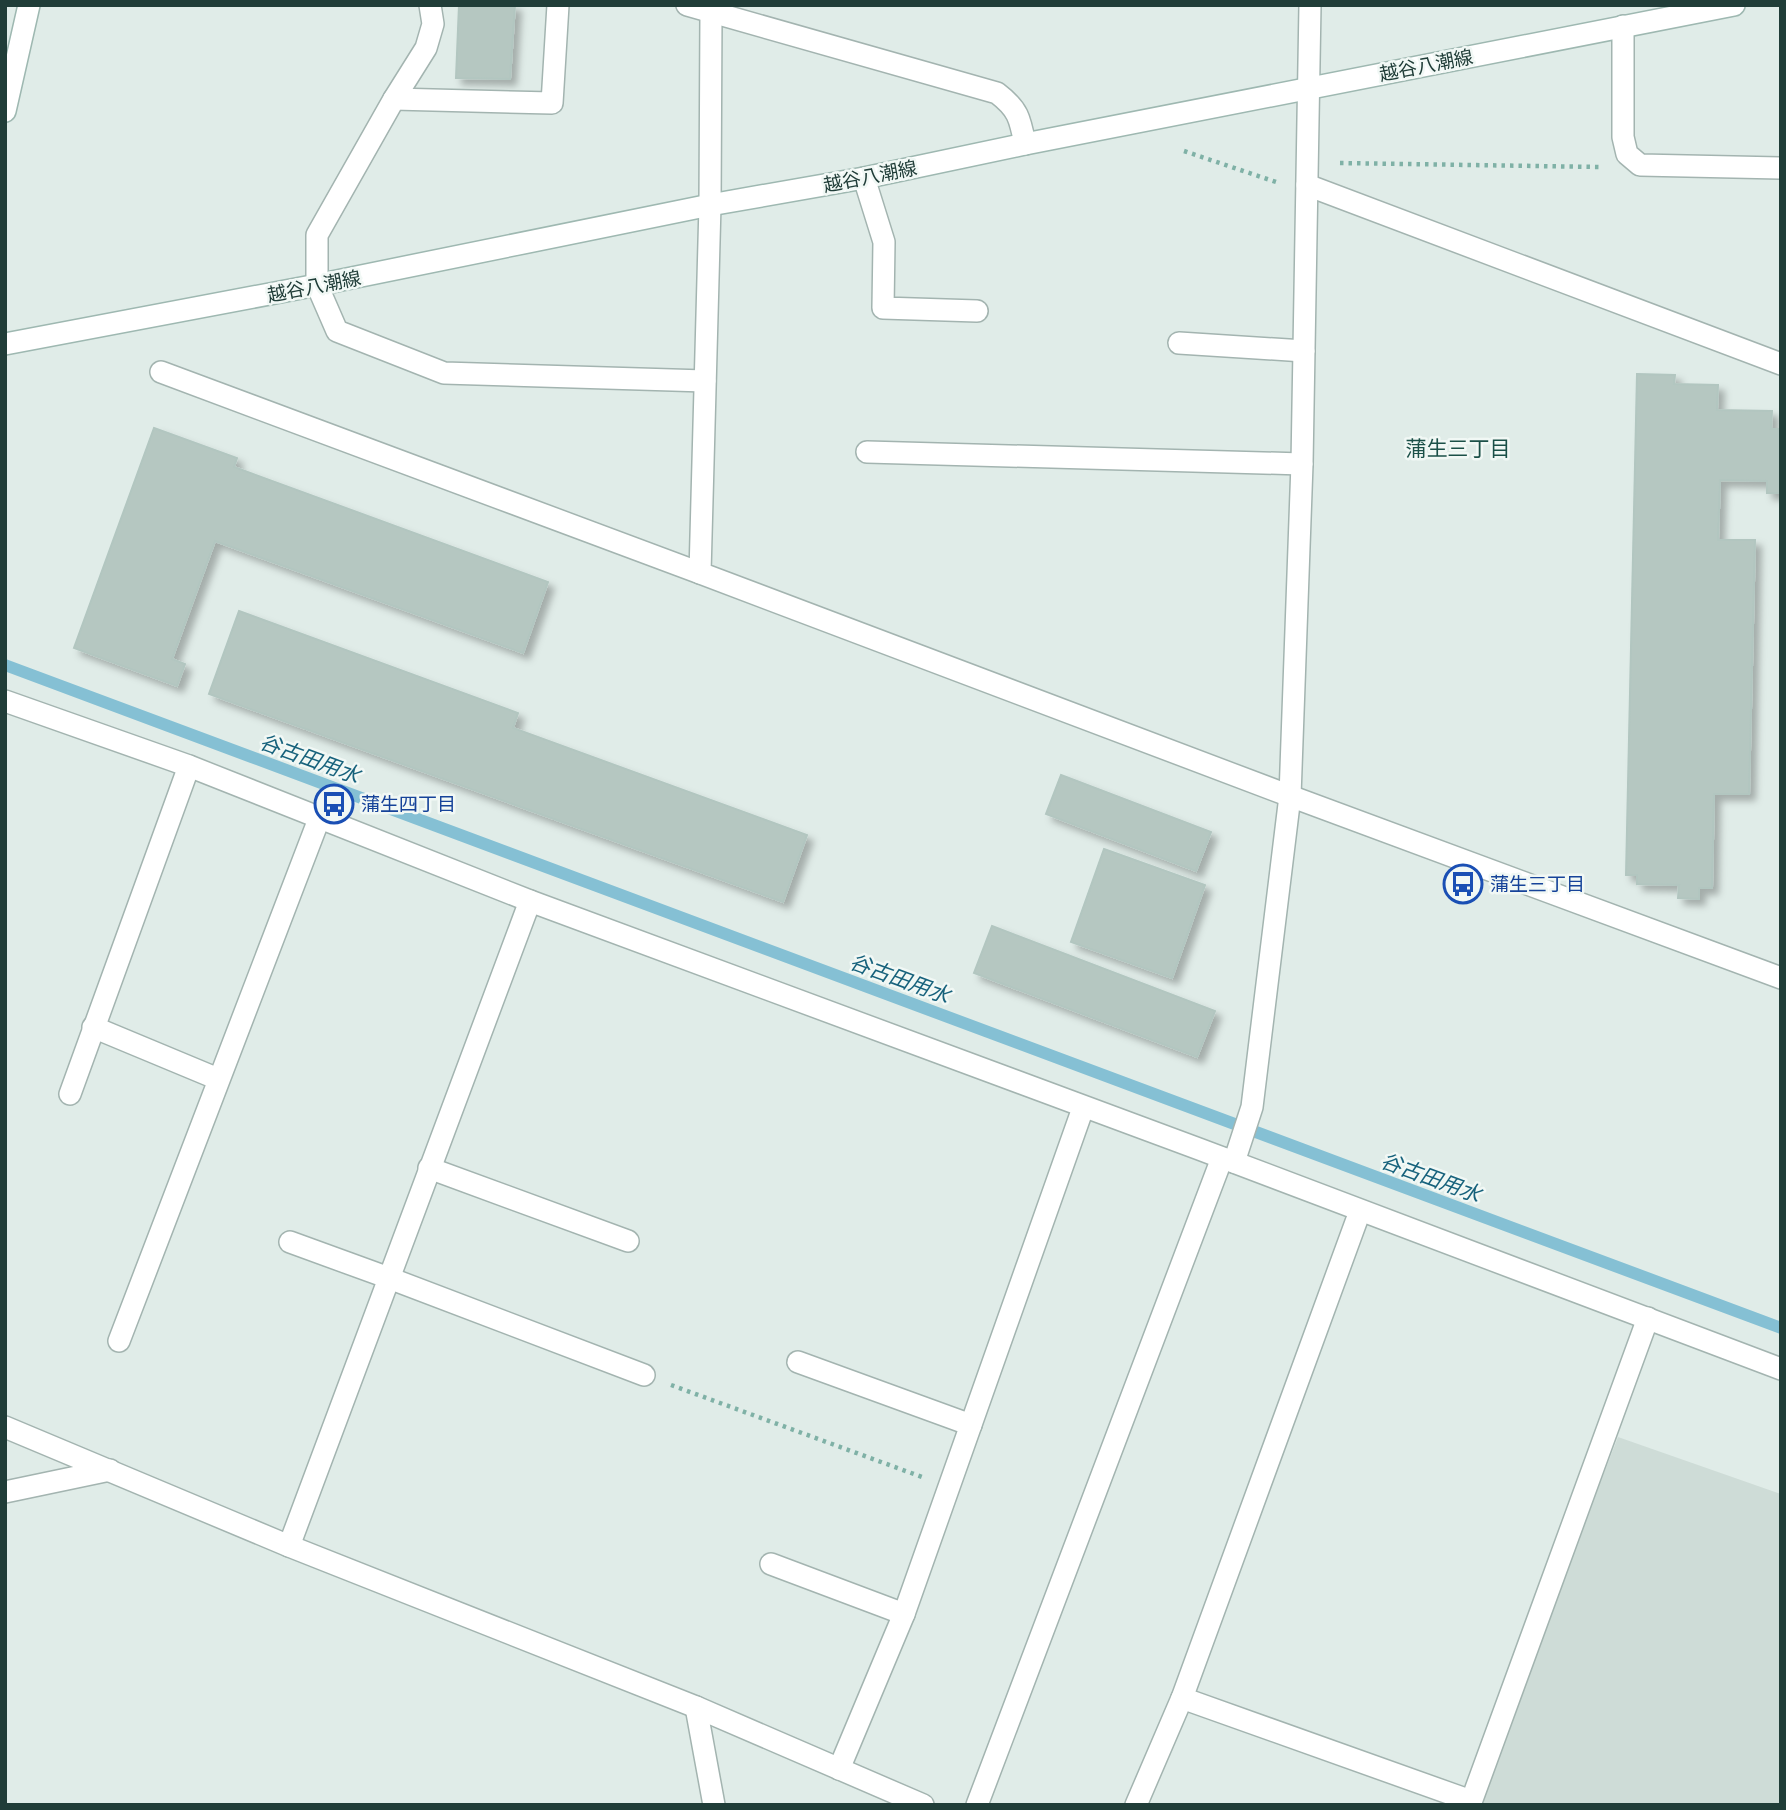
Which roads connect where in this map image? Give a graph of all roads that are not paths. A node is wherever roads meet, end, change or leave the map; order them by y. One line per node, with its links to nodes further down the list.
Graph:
1 (29, 5): 8 (street)
2 (430, 5): 10 (street)
3 (558, 5): 10 (street)
4 (1310, 5): 9 (street)
5 (1734, 5): 7 (street, 越谷八潮線)
6 (700, 8): 12 (street); 16 (street)
7 (1623, 26): 9 (street, 越谷八潮線); 13 (street)
8 (9, 83): 11 (street)
9 (1309, 87): 12 (street, 越谷八潮線); 15 (street)
10 (394, 99): 17 (street)
11 (5, 111)
12 (1025, 144): 14 (street, 越谷八潮線)
13 (1781, 168)
14 (864, 178): 16 (street, 越谷八潮線); 18 (street)
15 (1307, 188): 21 (street); 22 (street)
16 (710, 205): 17 (street, 越谷八潮線); 24 (street)
17 (317, 285): 20 (street, 越谷八潮線); 24 (street)
18 (977, 312)
19 (1179, 343): 21 (street)
20 (5, 344)
21 (1304, 351): 26 (street)
22 (1781, 365)
23 (161, 372): 27 (street)
24 (705, 382): 27 (street)
25 (867, 452): 26 (street)
26 (1302, 464): 30 (street)
27 (700, 573): 30 (street)
28 (5, 701): 29 (street)
29 (189, 766): 31 (street); 34 (street)
30 (1290, 796): 33 (street); 38 (street)
31 (319, 819): 32 (street); 35 (street)
32 (530, 901): 37 (street); 39 (street)
33 (1781, 978)
34 (93, 1027): 35 (street); 36 (street)
35 (218, 1079): 45 (street)
36 (69, 1094)
37 (1083, 1108): 38 (street); 49 (street)
38 (1228, 1160): 40 (street); 62 (street)
39 (429, 1168): 41 (street); 43 (street)
40 (1360, 1212): 44 (street); 56 (street)
41 (628, 1241)
42 (290, 1242): 43 (street)
43 (389, 1278): 48 (street); 53 (street)
44 (1648, 1318): 47 (street); 59 (street)
45 (119, 1341)
46 (798, 1362): 49 (street)
47 (1781, 1369)
48 (643, 1375)
49 (971, 1424): 55 (street)
50 (5, 1427): 51 (street)
51 (110, 1470): 52 (street); 53 (street)
52 (5, 1492)
53 (289, 1546): 57 (street)
54 (771, 1564): 55 (street)
55 (904, 1614): 58 (street)
56 (1182, 1698): 59 (street); 63 (street)
57 (696, 1707): 58 (street); 60 (street)
58 (839, 1769): 61 (street)
59 (1470, 1803)
60 (714, 1805)
61 (923, 1805)
62 (977, 1805)
63 (1136, 1805)

